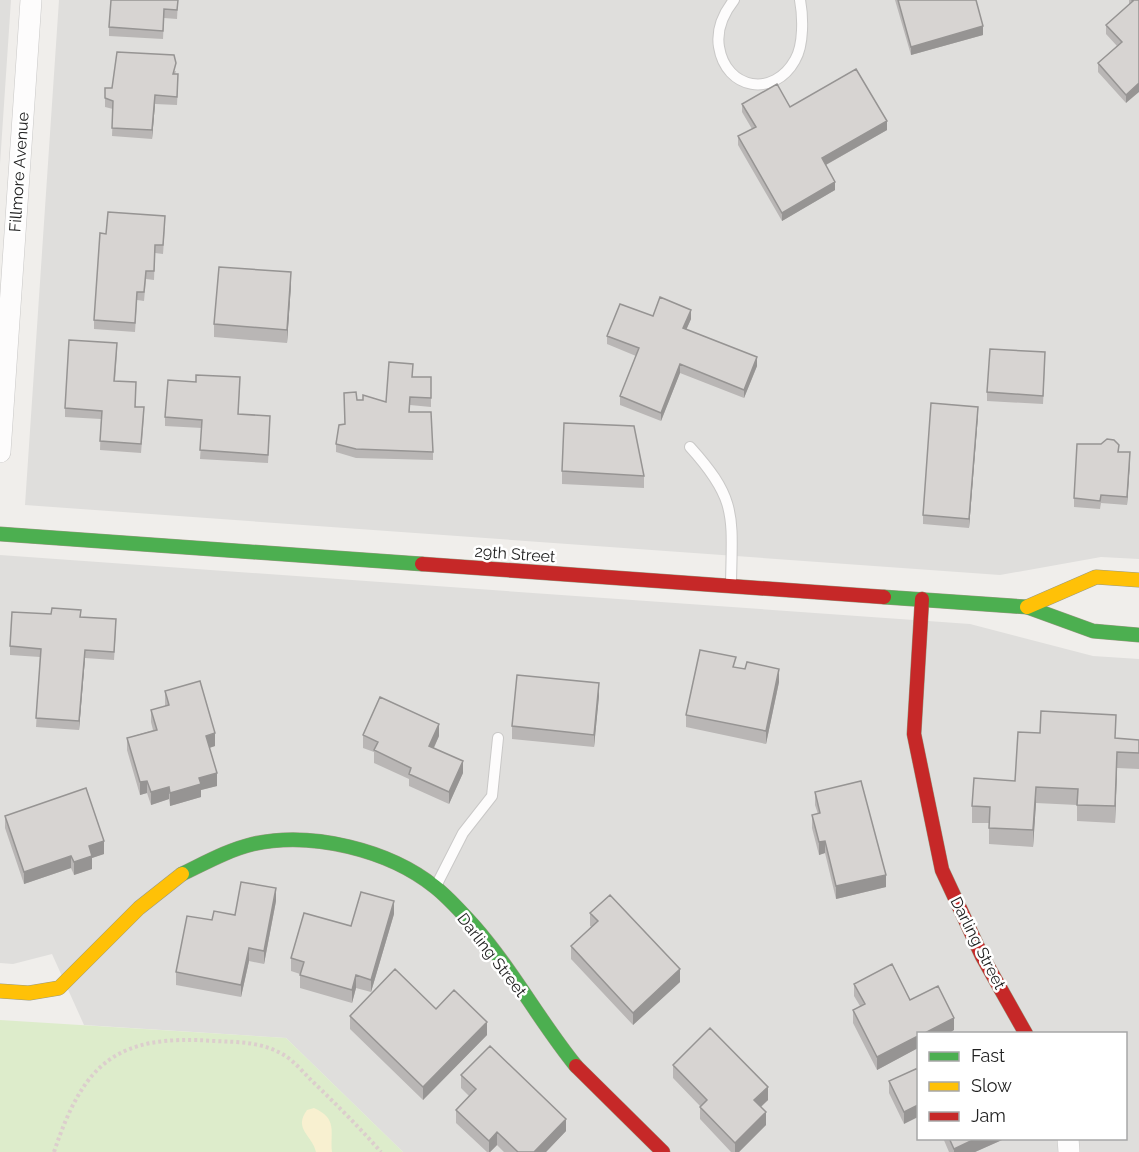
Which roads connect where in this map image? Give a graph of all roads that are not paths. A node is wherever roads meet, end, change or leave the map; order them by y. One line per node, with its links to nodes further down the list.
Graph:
1 (31, 0): 5 (street, Fillmore Avenue)
2 (734, 0): 3 (lane)
3 (800, 0)
4 (690, 447): 8 (lane)
5 (0, 452)
6 (0, 534): 8 (street, 29th Street)
7 (1139, 580): 10 (street, 29th Street)
8 (731, 586): 9 (street, 29th Street)
9 (922, 599): 10 (street, 29th Street); 15 (street, Darling Street)
10 (1027, 606): 11 (street, 29th Street)
11 (1139, 635)
12 (498, 738): 13 (lane)
13 (435, 888): 14 (street, Darling Street); 16 (street, Darling Street)
14 (0, 991)
15 (1025, 1032)
16 (663, 1152)

